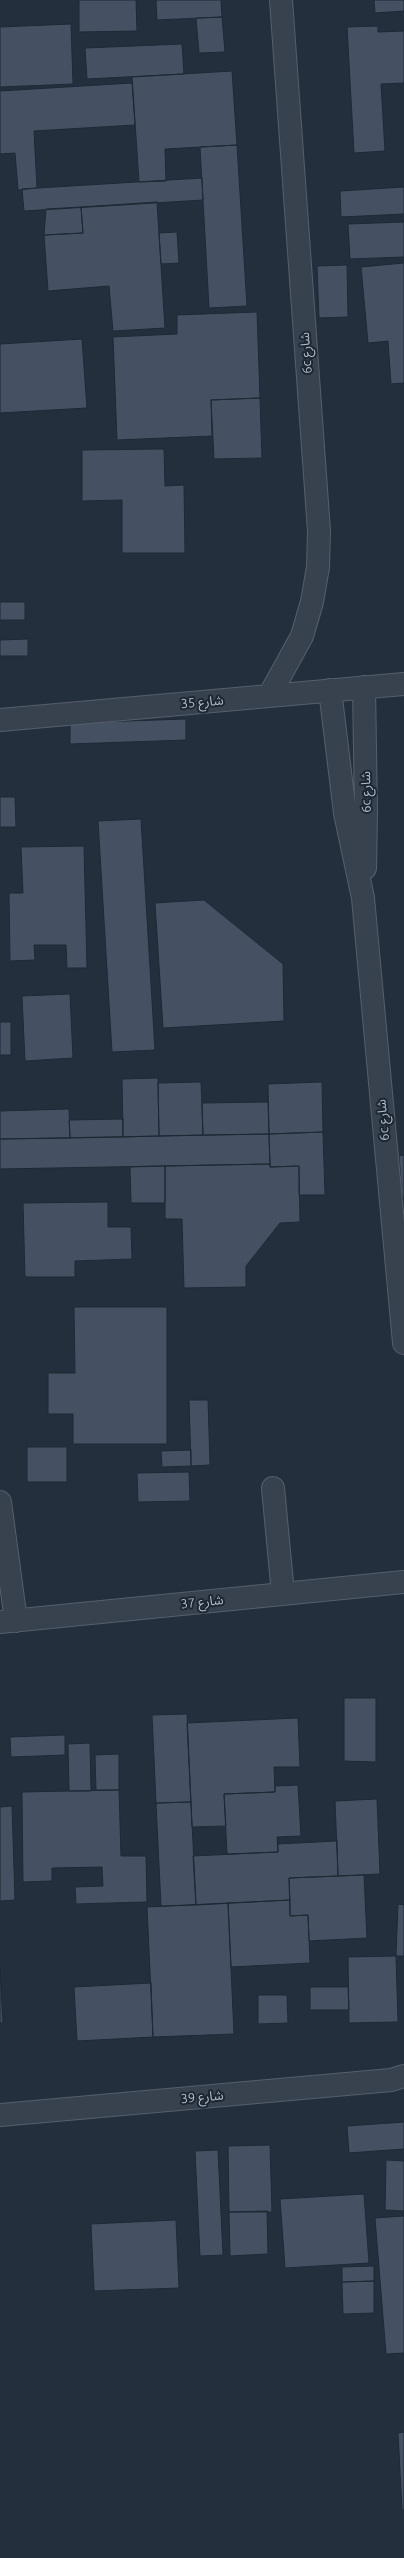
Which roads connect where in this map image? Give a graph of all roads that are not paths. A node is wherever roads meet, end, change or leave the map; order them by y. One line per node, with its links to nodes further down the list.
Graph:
1 (281, 0): 5 (street, 6c شارع)
2 (404, 684): 3 (street, شارع 35)
3 (364, 687): 4 (street, شارع 35); 7 (street, 6c شارع)
4 (330, 690): 5 (street, شارع 35); 7 (street, 6c شارع)
5 (269, 696): 6 (street, شارع 35)
6 (0, 720)
7 (363, 898): 8 (street, 6c شارع)
8 (404, 1343)
9 (273, 1488): 12 (street)
10 (0, 1502): 13 (street)
11 (404, 1582): 12 (street, شارع 37)
12 (283, 1594): 13 (street, شارع 37)
13 (8, 1621)
14 (404, 2076): 15 (street, شارع 39)
15 (0, 2115)

